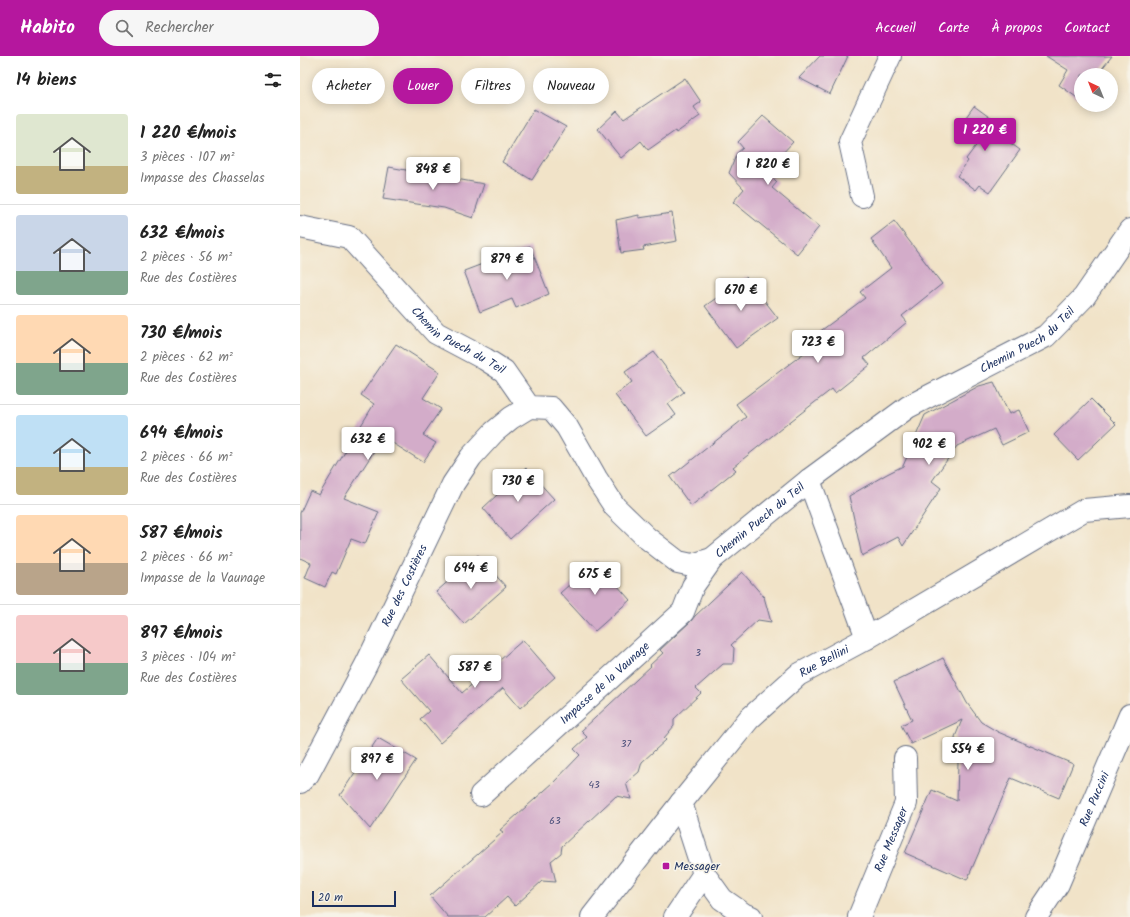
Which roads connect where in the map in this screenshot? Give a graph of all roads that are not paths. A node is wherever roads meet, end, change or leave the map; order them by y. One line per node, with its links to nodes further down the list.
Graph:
1 (890, 56): 2 (street)
2 (862, 196)
3 (300, 227): 5 (street, Chemin Puech du Teil)
4 (1130, 230): 6 (street, Chemin Puech du Teil)
5 (529, 407): 8 (street, Chemin Puech du Teil); 12 (street, Rue des Costières)
6 (809, 480): 8 (street, Chemin Puech du Teil); 9 (street)
7 (1130, 506): 9 (street, Rue Bellini)
8 (712, 559): 13 (street, Impasse de la Vaunage)
9 (867, 638): 14 (street, Rue Bellini)
10 (1130, 715): 16 (street, Rue Puccini)
11 (905, 758): 20 (street, Rue Messager)
12 (300, 782)
13 (481, 795)
14 (681, 803): 15 (street); 17 (street, Rue Bellini)
15 (704, 874): 18 (street); 19 (street)
16 (1058, 884): 21 (street, Rue Puccini); 22 (street, Rue Puccini)
17 (592, 917)
18 (675, 917)
19 (751, 917)
20 (859, 917)
21 (1036, 917)
22 (1051, 917)

